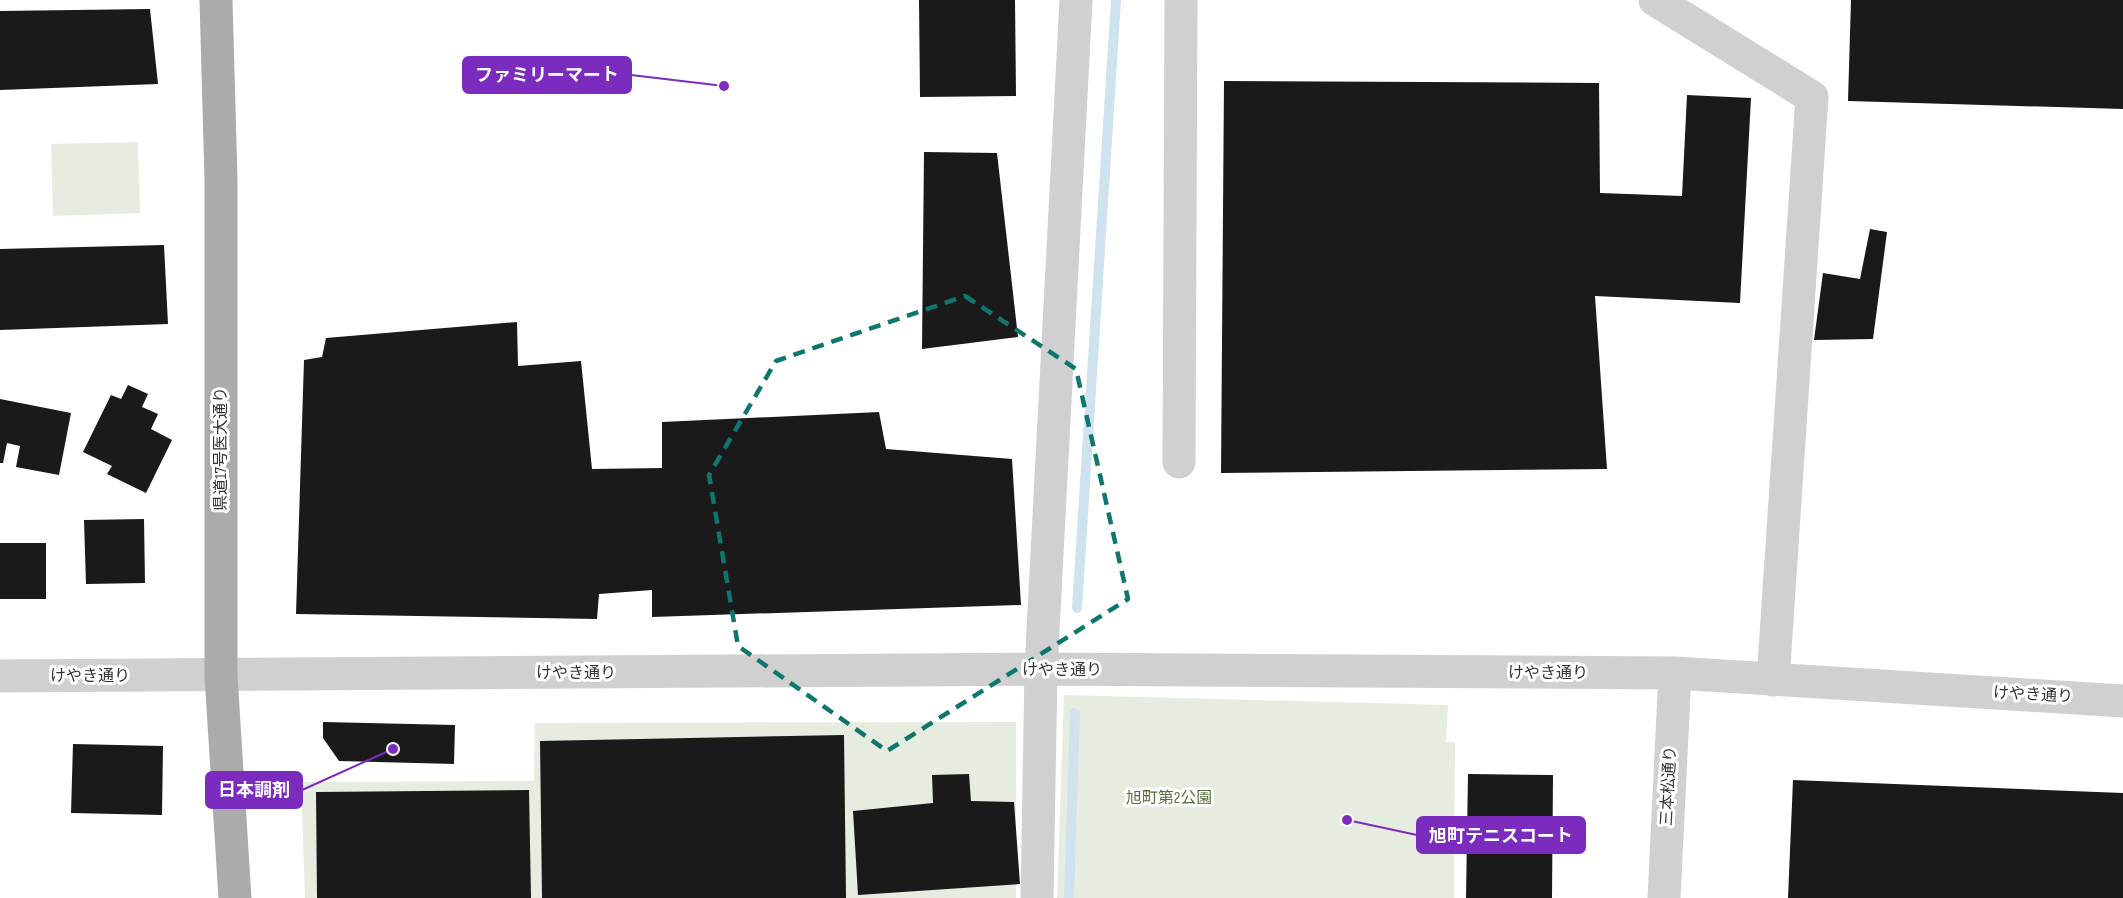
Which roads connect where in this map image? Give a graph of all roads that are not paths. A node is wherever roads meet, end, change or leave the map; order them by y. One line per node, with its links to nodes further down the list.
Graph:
1 (216, 0): 9 (main road, 県道17号医大通り)
2 (1076, 0): 6 (street)
3 (1181, 0): 5 (street)
4 (1655, 0): 10 (street)
5 (1179, 462)
6 (1041, 669): 7 (street, けやき通り); 9 (street, けやき通り); 13 (street)
7 (1675, 674): 10 (street, けやき通り); 14 (street, 三本松通り)
8 (0, 676): 9 (street, けやき通り)
9 (221, 676): 12 (main road, 県道17号医大通り)
10 (1773, 680): 11 (street, けやき通り)
11 (2123, 701)
12 (235, 898)
13 (1037, 898)
14 (1664, 898)

